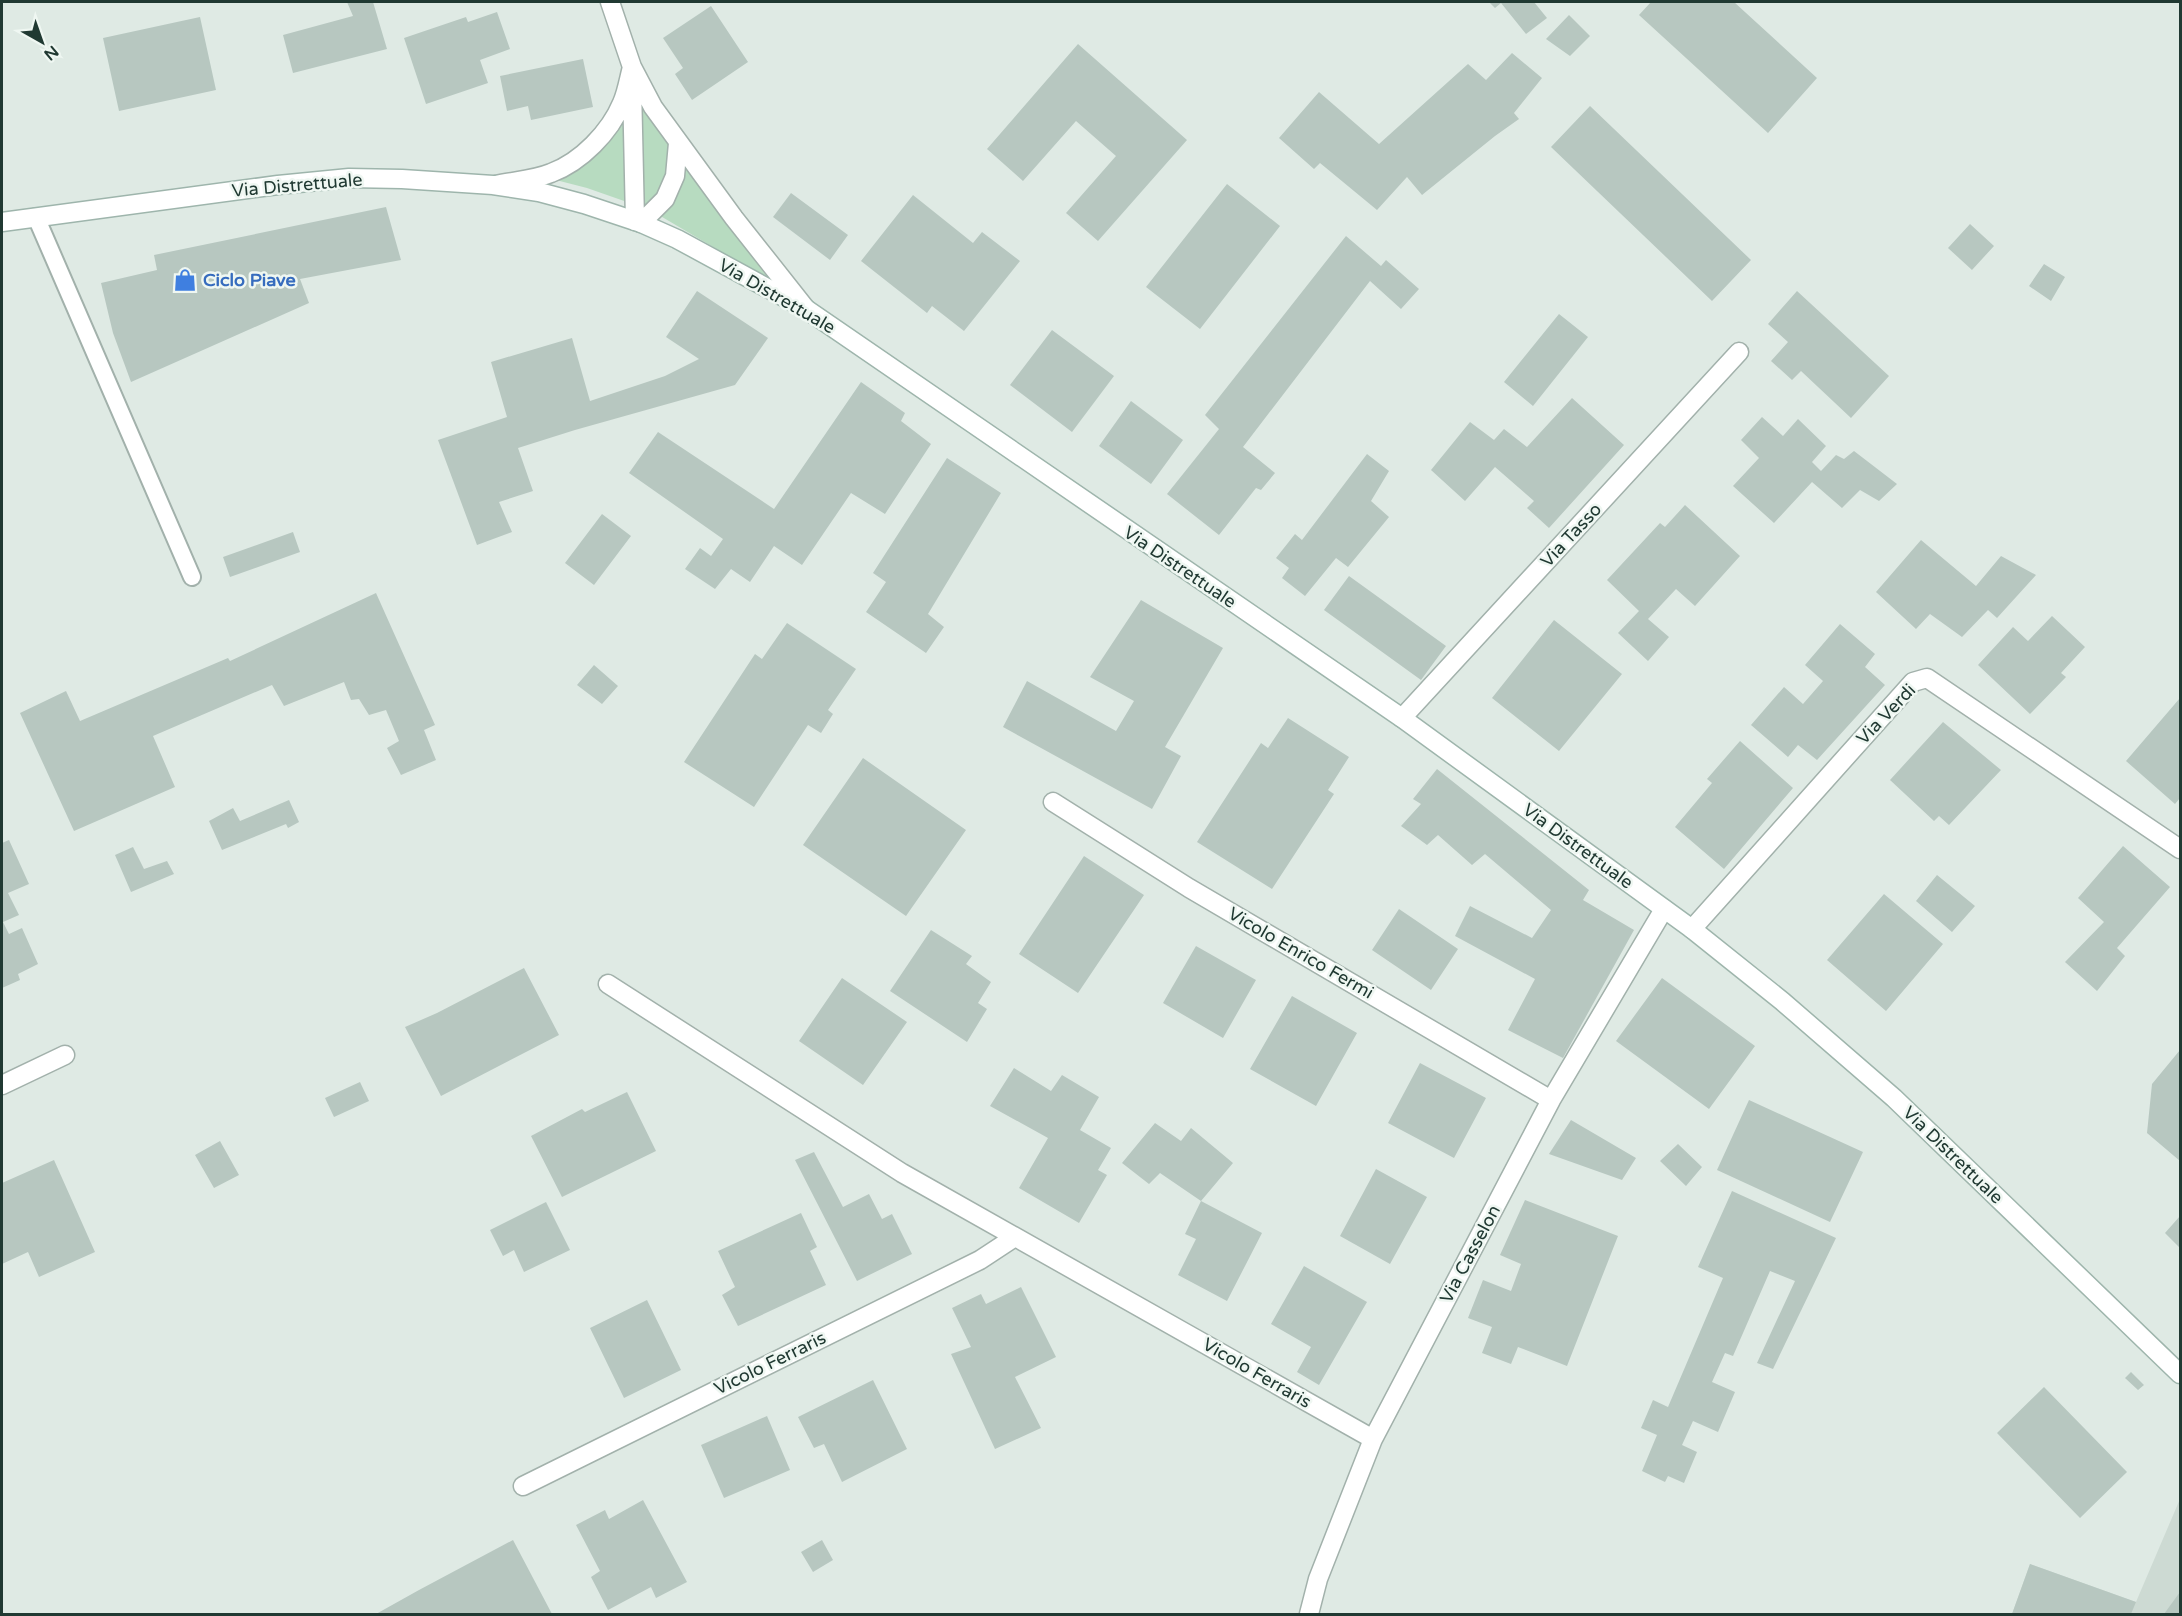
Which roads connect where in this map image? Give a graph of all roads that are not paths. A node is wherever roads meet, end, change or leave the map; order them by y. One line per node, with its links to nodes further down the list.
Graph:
1 (610, 2): 2 (street)
2 (632, 67): 3 (street); 4 (street); 7 (street)
3 (678, 143): 7 (street); 8 (street)
4 (493, 185): 5 (street, Via Distrettuale); 7 (street, Via Distrettuale)
5 (36, 217): 6 (street, Via Distrettuale); 10 (lane)
6 (2, 222)
7 (638, 222): 8 (street, Via Distrettuale)
8 (806, 309): 11 (street, Via Distrettuale)
9 (1739, 352): 11 (street, Via Tasso)
10 (192, 577)
11 (1402, 718): 14 (street, Via Distrettuale)
12 (1053, 802): 19 (street, Vicolo Enrico Fermi)
13 (2181, 849): 15 (street, Via Verdi)
14 (1664, 909): 15 (street, Via Distrettuale); 19 (street, Via Casselon)
15 (1692, 929): 21 (street, Via Distrettuale)
16 (608, 984): 20 (street, Vicolo Ferraris)
17 (65, 1055): 18 (street)
18 (2, 1085)
19 (1551, 1100): 22 (street, Via Casselon)
20 (1016, 1237): 22 (street, Vicolo Ferraris); 23 (street, Vicolo Ferraris)
21 (2181, 1374)
22 (1373, 1439): 24 (street, Via Casselon)
23 (523, 1486)
24 (1309, 1614)

